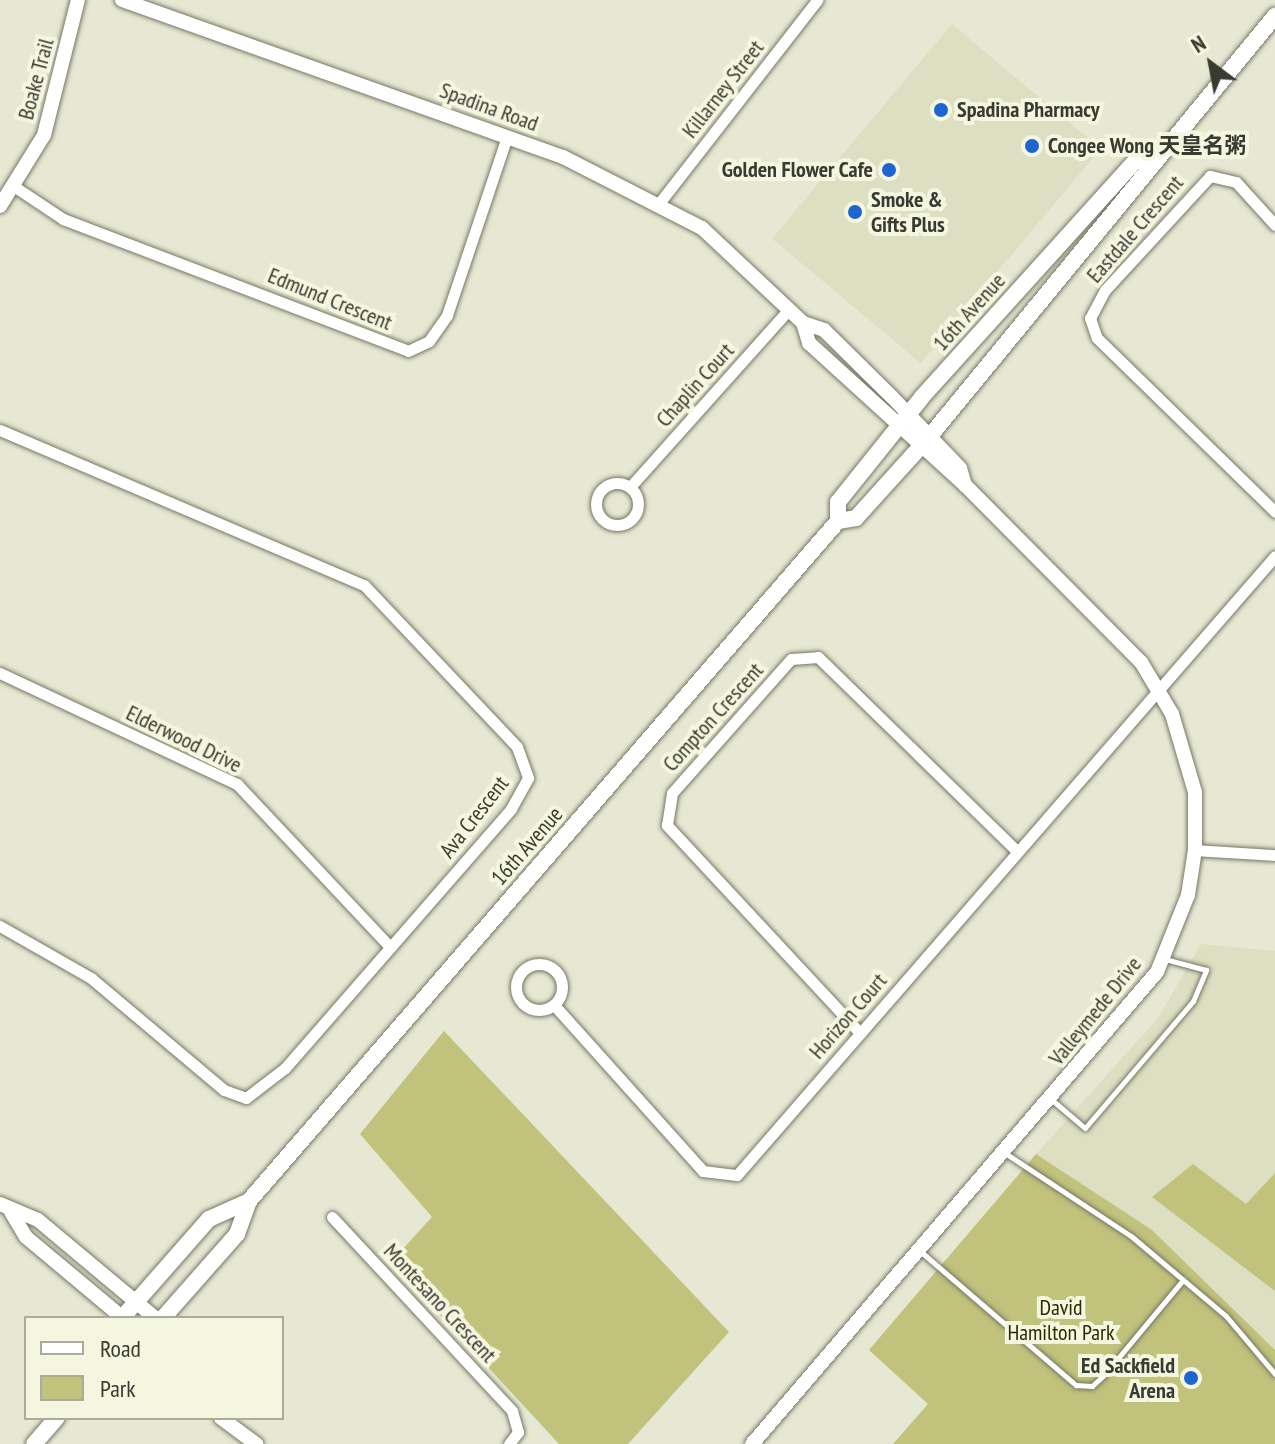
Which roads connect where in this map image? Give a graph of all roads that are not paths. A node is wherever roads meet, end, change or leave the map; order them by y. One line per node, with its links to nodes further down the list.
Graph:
1 (78, 0): 7 (street, Boake Trail)
2 (122, 0): 5 (street, Spadina Road)
3 (817, 0): 8 (street, Killarney Street)
4 (1275, 16): 6 (main road, 16th Avenue)
5 (507, 137): 7 (street, Edmund Crescent); 8 (street, Spadina Road)
6 (1157, 152): 13 (main road, 16th Avenue); 16 (main road, 16th Avenue)
7 (15, 187): 9 (street, Boake Trail)
8 (660, 202): 11 (street, Spadina Road)
9 (0, 206)
10 (1275, 225): 18 (street, Eastdale Crescent)
11 (789, 309): 12 (street, Spadina Road); 17 (street, Chaplin Court)
12 (803, 323): 13 (street, Spadina Road); 14 (street, Spadina Road)
13 (908, 414): 14 (main road, 16th Avenue); 16 (street, Spadina Road)
14 (897, 428): 16 (street, Spadina Road); 19 (main road, 16th Avenue)
15 (0, 430): 27 (street, Ava Crescent)
16 (924, 442): 19 (main road, 16th Avenue); 22 (street, Valleymede Drive)
17 (630, 487)
18 (1275, 512)
19 (838, 521): 33 (main road, 16th Avenue)
20 (1275, 556): 22 (street, Horizon Court)
21 (0, 673): 27 (street, Elderwood Drive)
22 (1158, 686): 23 (street, Valleymede Drive); 24 (street, Horizon Court)
23 (1195, 850): 25 (street); 28 (street, Valleymede Drive)
24 (1018, 852): 30 (street, Horizon Court); 30 (street, Compton Crescent)
25 (1275, 855)
26 (0, 926): 27 (street, Ava Crescent)
27 (390, 947)
28 (1164, 958): 31 (street, Valleymede Drive); 31 (lane)
29 (554, 1005): 29 (street); 30 (street, Horizon Court)
30 (860, 1033)
31 (1051, 1099): 32 (street, Valleymede Drive)
32 (1004, 1153): 36 (street, Valleymede Drive); 37 (lane)
33 (249, 1201): 38 (main road, 16th Avenue); 42 (main road, 16th Avenue)
34 (6, 1208): 38 (street); 39 (street)
35 (332, 1217): 49 (street, Montesano Crescent)
36 (920, 1250): 37 (lane); 50 (street, Valleymede Drive)
37 (1183, 1280): 43 (lane)
38 (137, 1301): 40 (main road, 16th Avenue); 41 (street)
39 (121, 1316)
40 (125, 1316)
41 (153, 1316)
42 (165, 1316)
43 (1275, 1374)
44 (55, 1420): 48 (main road)
45 (224, 1420): 47 (street)
46 (243, 1420): 47 (street)
47 (253, 1441)
48 (34, 1444)
49 (509, 1444)
50 (752, 1444)

